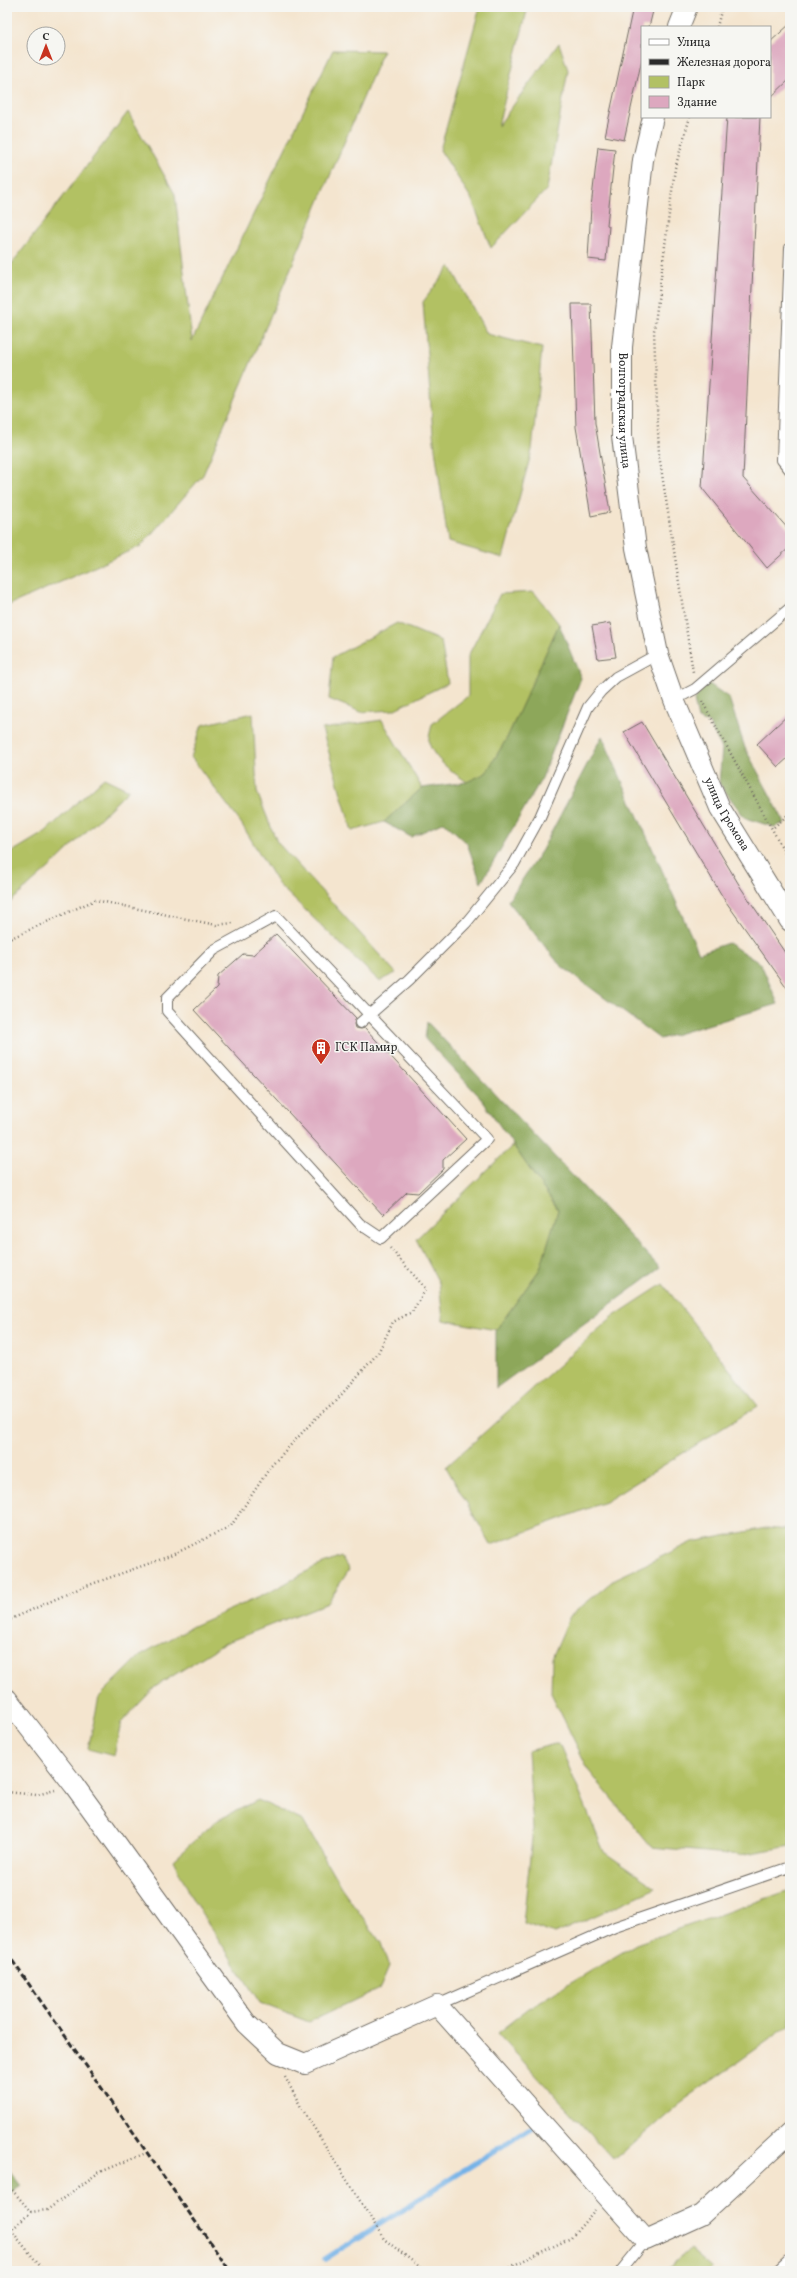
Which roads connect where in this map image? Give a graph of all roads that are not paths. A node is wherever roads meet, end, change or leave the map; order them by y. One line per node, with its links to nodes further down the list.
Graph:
1 (687, 7): 2 (street)
2 (678, 26)
3 (653, 118): 7 (street, Волгоградская улица)
4 (790, 248): 5 (lane)
5 (790, 470)
6 (790, 608): 8 (lane)
7 (658, 654): 8 (street, Волгоградская улица); 10 (lane)
8 (674, 700): 9 (street, улица Громова)
9 (790, 921)
10 (369, 1014): 10 (lane); 11 (lane)
11 (360, 1022)
12 (7, 1699): 14 (street)
13 (790, 1866): 14 (lane)
14 (437, 2005): 16 (street)
15 (790, 2133): 16 (street)
16 (646, 2240): 18 (lane)
17 (790, 2259): 19 (lane)
18 (621, 2271)
19 (777, 2271)

